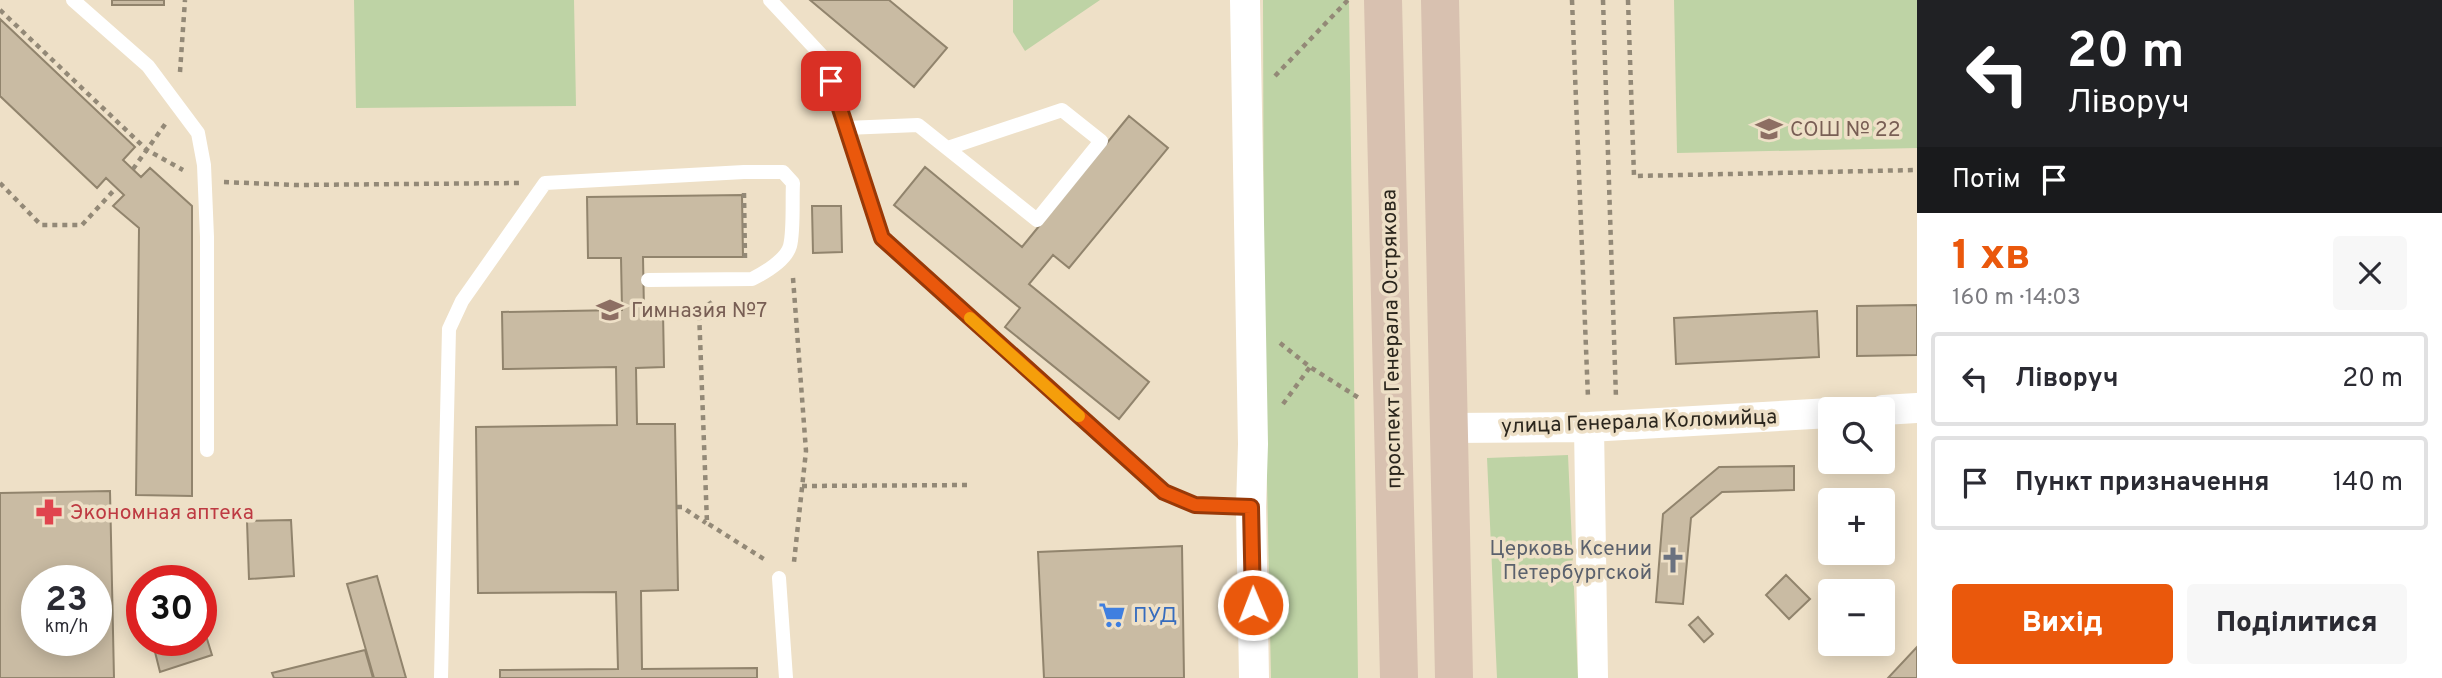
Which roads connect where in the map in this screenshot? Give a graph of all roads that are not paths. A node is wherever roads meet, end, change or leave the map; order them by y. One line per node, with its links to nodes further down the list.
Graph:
1 (73, 0): 14 (lane)
2 (770, 0): 6 (lane)
3 (1245, 0): 15 (street)
4 (1383, 0): 20 (main road, проспект Генерала Острякова)
5 (1440, 0): 13 (main road)
6 (846, 128): 7 (lane); 15 (lane)
7 (948, 148): 7 (lane)
8 (648, 280): 17 (lane)
9 (1917, 408): 10 (street)
10 (1895, 409)
11 (1818, 414): 12 (street, улица Генерала Коломийца)
12 (1603, 426): 13 (street, улица Генерала Коломийца); 22 (street)
13 (1448, 428): 21 (main road)
14 (208, 450)
15 (1251, 507): 19 (street)
16 (779, 578): 18 (lane)
17 (441, 678)
18 (786, 678)
19 (1254, 678)
20 (1399, 678)
21 (1454, 678)
22 (1593, 678)

